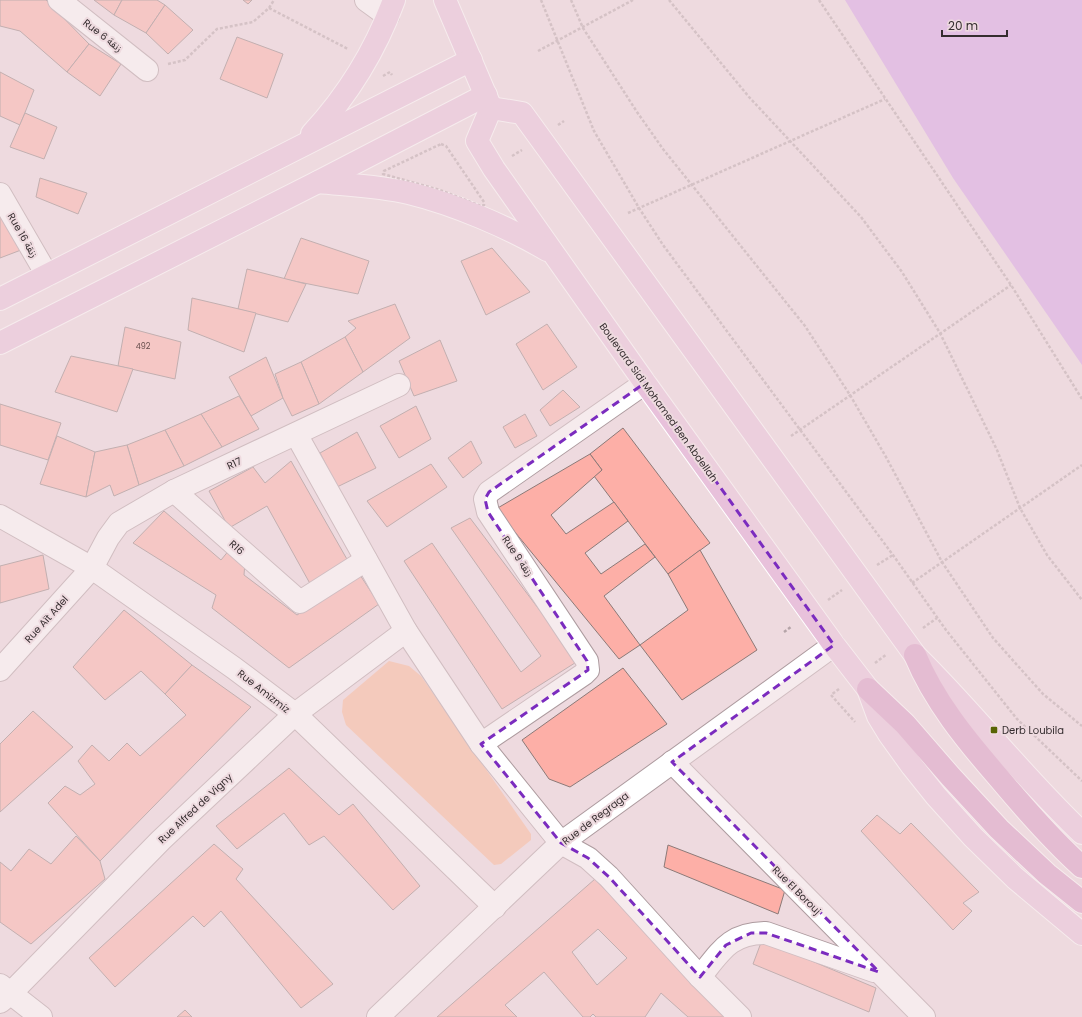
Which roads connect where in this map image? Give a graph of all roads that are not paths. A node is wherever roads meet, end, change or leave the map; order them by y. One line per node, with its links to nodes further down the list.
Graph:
1 (59, 0): 6 (street, Rue 6 زنقة)
2 (366, 0): 4 (street)
3 (445, 0): 5 (main road)
4 (391, 8): 8 (main road)
5 (470, 60): 7 (main road); 8 (main road)
6 (147, 70)
7 (488, 101): 9 (main road); 11 (main road, Boulevard Sidi Mohamed Ben Abdellah); 24 (main road)
8 (303, 144): 12 (main road)
9 (318, 182): 11 (main road); 14 (main road)
10 (0, 194): 12 (street, Rue 16 زنقة)
11 (553, 254): 15 (main road, Boulevard Sidi Mohamed Ben Abdellah)
12 (47, 275): 13 (main road)
13 (0, 299)
14 (0, 343)
15 (645, 383): 23 (main road, Boulevard Sidi Mohamed Ben Abdellah); 28 (street, Rue 9 زنقة)
16 (399, 385): 17 (street, R17)
17 (296, 434): 18 (street, R17); 20 (street)
18 (174, 490): 20 (street, R16); 21 (street, R17)
19 (0, 516): 21 (street, Rue Amizmiz)
20 (366, 560): 22 (street)
21 (92, 568): 25 (street, Rue Aït Adel); 27 (street, Rue Amizmiz)
22 (406, 631): 27 (street, Rue Alfred de Vigny); 28 (street)
23 (834, 645): 26 (main road, Boulevard Sidi Mohamed Ben Abdellah); 29 (street, Rue de Regraga)
24 (915, 655): 30 (main road); 32 (highway)
25 (0, 670)
26 (868, 689): 33 (highway, Boulevard Sidi Mohamed Ben Abdellah); 35 (main road, Boulevard Sidi Mohamed Ben Abdellah)
27 (295, 714): 34 (street, Rue Amizmiz); 38 (street, Rue Alfred de Vigny)
28 (481, 744): 31 (street)
29 (672, 762): 31 (street, Rue de Regraga); 36 (street, Rue El Borouj)
30 (1082, 833)
31 (561, 843): 34 (street, Rue de Regraga); 37 (street)
32 (1082, 867)
33 (1082, 902)
34 (495, 907): 40 (street, Rue de Regraga)
35 (1082, 934)
36 (879, 972): 37 (street); 42 (street, Rue El Borouj)
37 (700, 977): 41 (street)
38 (4, 993): 39 (street)
39 (41, 1017)
40 (378, 1017)
41 (740, 1017)
42 (924, 1017)

